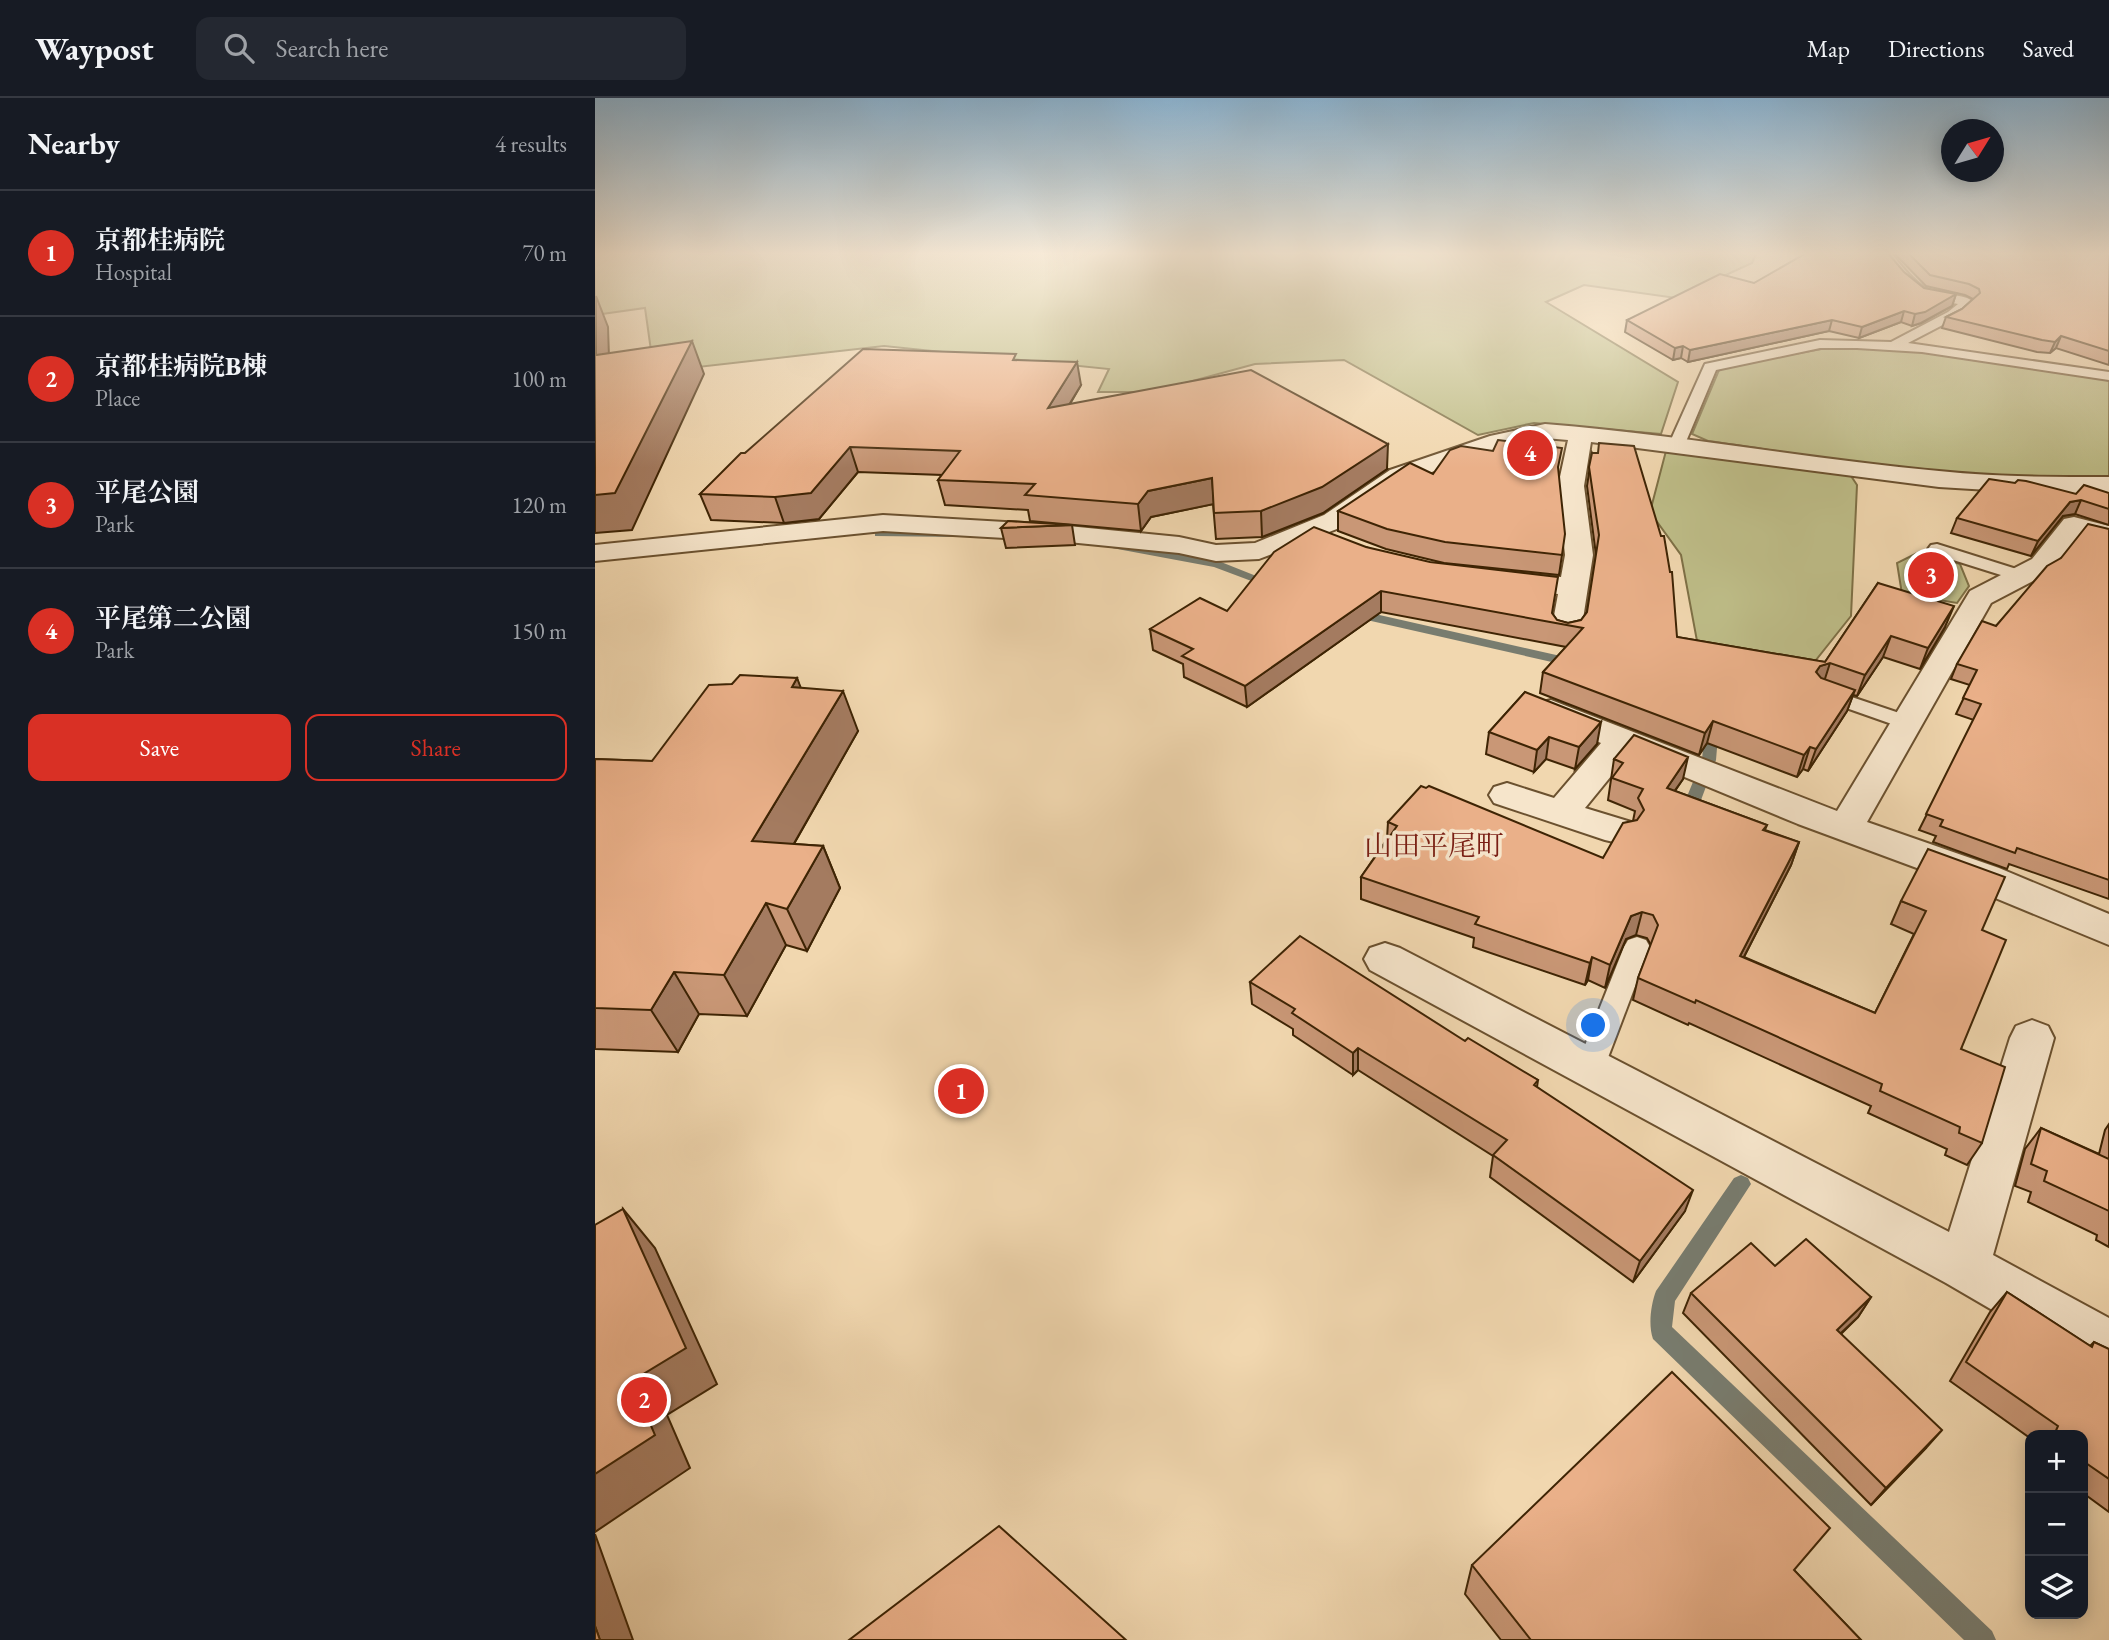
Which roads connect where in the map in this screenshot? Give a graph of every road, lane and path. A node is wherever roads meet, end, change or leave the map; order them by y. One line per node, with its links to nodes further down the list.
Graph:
1 (1937, 324): 2 (lane)
2 (1894, 346): 3 (lane); 5 (lane)
3 (2109, 376)
4 (1581, 432): 5 (street); 7 (street); 14 (street)
5 (1677, 444): 6 (street)
6 (2109, 485)
7 (1309, 531): 9 (street); 11 (street)
8 (2109, 534): 12 (street)
9 (1342, 546)
10 (1937, 548): 12 (lane)
11 (595, 554)
12 (2020, 576): 18 (street)
13 (1482, 577): 14 (street)
14 (1573, 587): 15 (street)
15 (1566, 632)
16 (1822, 693): 18 (lane)
17 (1535, 704): 19 (street)
18 (1906, 723): 22 (street)
19 (1623, 739): 21 (street); 22 (street)
20 (1507, 795): 21 (street)
21 (1562, 811): 23 (street)
22 (1845, 828): 24 (street)
23 (1618, 831)
24 (2109, 930)
25 (1637, 947): 28 (lane)
26 (1385, 959): 28 (street)
27 (2032, 1038): 29 (street)
28 (1590, 1068): 29 (street)
29 (1964, 1266): 30 (street)
30 (2109, 1348)

